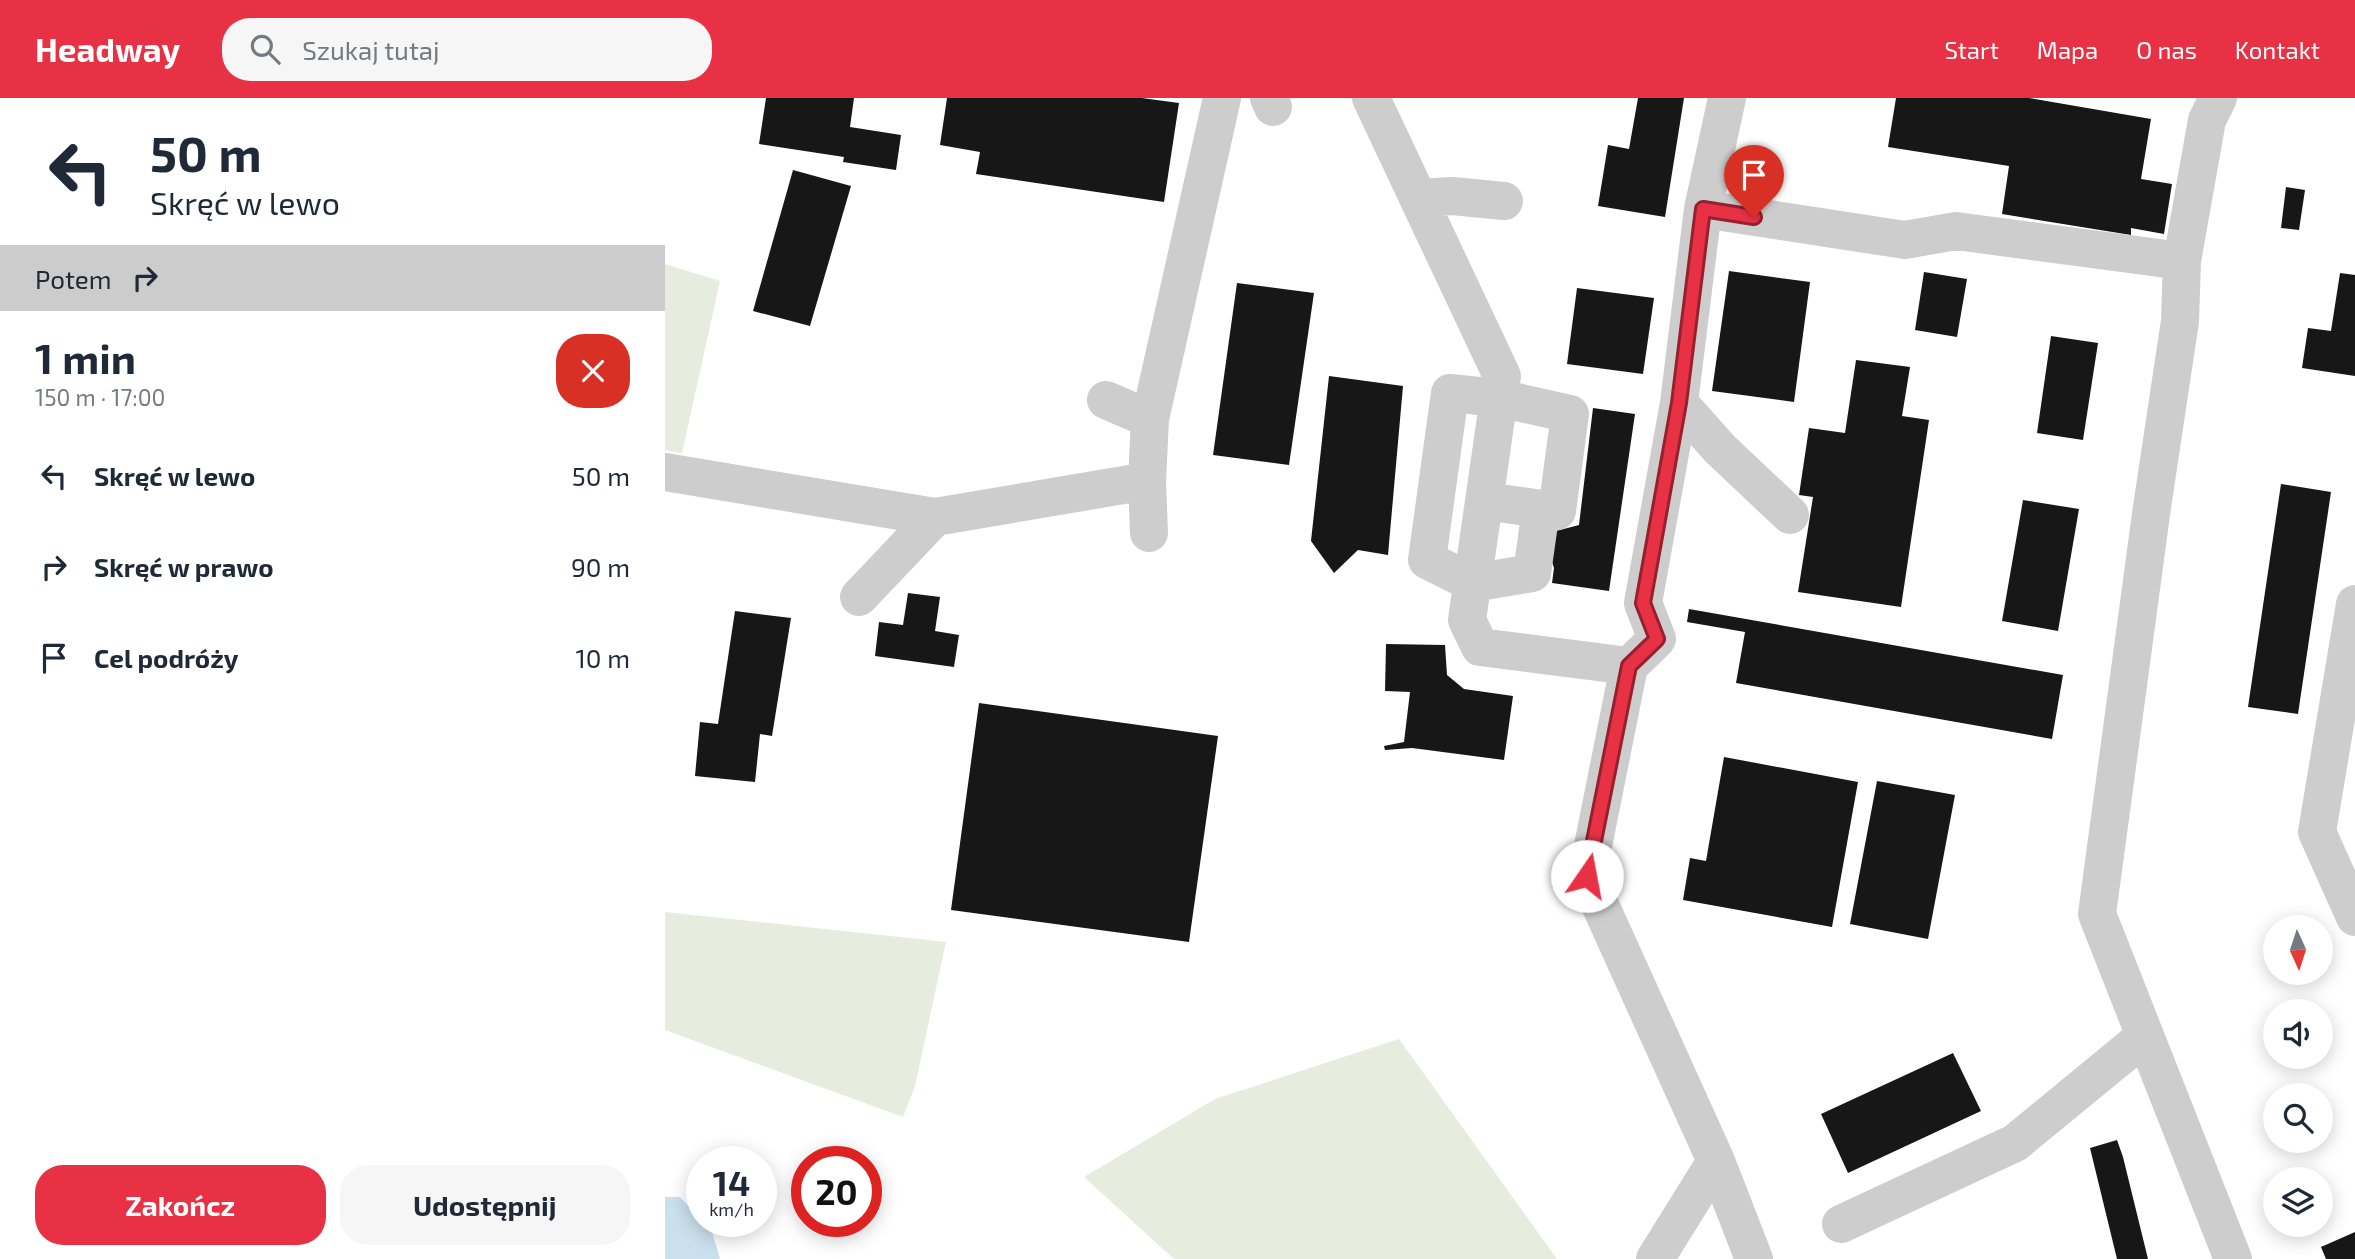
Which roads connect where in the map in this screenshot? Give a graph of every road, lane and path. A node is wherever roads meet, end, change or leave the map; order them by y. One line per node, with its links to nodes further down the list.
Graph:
1 (1222, 98): 12 (street)
2 (1371, 98): 5 (street)
3 (1727, 98): 7 (street)
4 (2218, 98): 8 (street)
5 (1418, 198): 6 (street); 9 (street)
6 (1504, 201)
7 (1703, 209): 8 (street); 11 (street)
8 (2182, 261): 25 (street)
9 (1499, 398): 15 (street); 16 (street); 20 (street)
10 (1106, 400): 12 (street)
11 (1679, 403): 17 (street); 23 (street)
12 (1150, 419): 14 (street)
13 (665, 472): 18 (street)
14 (1147, 481): 18 (street); 19 (street)
15 (1484, 501): 16 (street); 20 (street)
16 (1541, 509): 20 (street)
17 (1790, 515)
18 (935, 516): 21 (street)
19 (1149, 533)
20 (1473, 583): 23 (street)
21 (859, 597)
22 (2355, 604): 24 (street)
23 (1629, 666): 26 (street)
24 (2355, 917)
25 (2144, 1037): 27 (street); 30 (street)
26 (1716, 1161): 28 (street); 29 (street)
27 (1842, 1224)
28 (1655, 1259)
29 (1754, 1259)
30 (2233, 1259)

